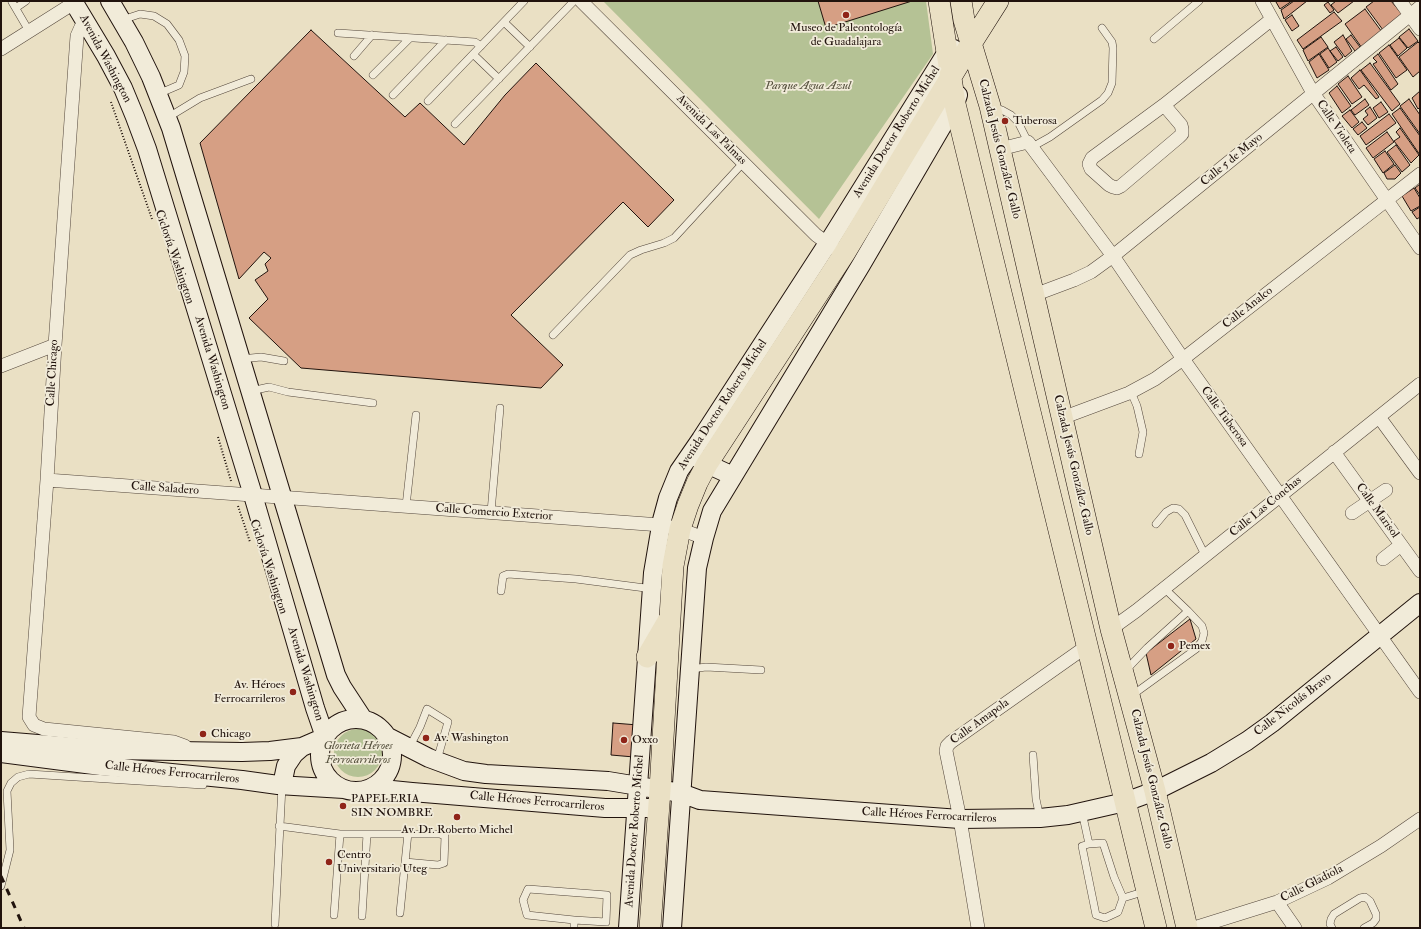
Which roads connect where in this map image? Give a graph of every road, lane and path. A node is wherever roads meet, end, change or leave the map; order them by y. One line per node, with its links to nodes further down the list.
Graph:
1 (26, 1): 13 (lane)
2 (110, 1): 16 (main road)
3 (524, 1): 18 (lane)
4 (574, 1): 29 (lane)
5 (581, 1): 50 (street, Avenida Las Palmas)
6 (939, 1): 31 (main road)
7 (961, 1): 27 (main road, Calzada Jesús González Gallo)
8 (998, 1): 27 (main road, Avenida Doctor Roberto Michel)
9 (1199, 1): 25 (lane)
10 (1262, 1): 15 (street, Calle Violeta)
11 (1400, 1): 14 (street)
12 (75, 2): 17 (main road, Avenida Washington); 21 (street)
13 (14, 5): 21 (lane)
14 (1415, 11): 20 (street); 38 (street, Calle 5 de Mayo)
15 (1272, 19): 38 (street, Calle Violeta); 44 (street)
16 (122, 20): 39 (main road); 39 (lane)
17 (85, 22): 61 (street, Calle Chicago); 85 (main road, Avenida Washington)
18 (504, 22): 28 (lane); 29 (lane)
19 (1102, 28): 48 (lane)
20 (1420, 29)
21 (29, 31): 30 (street)
22 (338, 33): 23 (lane)
23 (372, 35): 24 (lane); 33 (lane)
24 (410, 38): 26 (lane); 34 (lane)
25 (1154, 39)
26 (446, 40): 28 (lane); 40 (lane)
27 (972, 42): 31 (main road, Avenida Doctor Roberto Michel); 37 (main road, Avenida Doctor Roberto Michel); 43 (main road, Avenida Doctor Roberto Michel); 45 (main road, Calzada Jesús González Gallo)
28 (481, 46): 32 (lane)
29 (530, 47): 36 (lane)
30 (1, 49)
31 (946, 52): 37 (main road); 55 (main road, Avenida Doctor Roberto Michel)
32 (473, 54): 36 (lane); 42 (lane)
33 (354, 56)
34 (374, 76)
35 (251, 79): 46 (lane)
36 (499, 79): 47 (lane)
37 (950, 79): 43 (main road); 55 (main road, Avenida Doctor Roberto Michel)
38 (1313, 93): 52 (street, Calle Violeta); 56 (street, Calle 5 de Mayo)
39 (158, 94): 46 (main road)
40 (393, 95)
41 (111, 100): 53 (path, Ciclovía Washington)
42 (428, 101)
43 (955, 104): 59 (main road, Avenida Doctor Roberto Michel); 110 (main road)
44 (1164, 105): 44 (street)
45 (990, 106): 48 (lane, Calle Tuberosa); 49 (main road, Calzada Jesús González Gallo)
46 (167, 118): 62 (main road)
47 (455, 124)
48 (1030, 145): 49 (street); 56 (street, Calle Tuberosa)
49 (1000, 149): 57 (main road, Calzada Jesús González Gallo)
50 (744, 163): 55 (street, Avenida Las Palmas); 60 (lane)
51 (1420, 174): 52 (street, Calle Analco)
52 (1386, 201): 54 (street, Calle Violeta); 63 (street, Calle Analco)
53 (152, 220)
54 (1420, 248)
55 (836, 249): 58 (main road, Avenida Doctor Roberto Michel); 74 (main road, Avenida Doctor Roberto Michel)
56 (1113, 256): 57 (street, Calle 5 de Mayo); 63 (street, Calle Tuberosa)
57 (1034, 295): 73 (main road, Calzada Jesús González Gallo)
58 (811, 305): 59 (main road); 74 (main road, Avenida Doctor Roberto Michel)
59 (830, 316): 76 (main road, Avenida Doctor Roberto Michel)
60 (553, 335)
61 (55, 344): 65 (street); 82 (street, Calle Chicago)
62 (241, 359): 64 (lane); 67 (main road)
63 (1183, 359): 68 (street, Calle Analco); 86 (street, Calle Tuberosa)
64 (284, 361)
65 (1, 366)
66 (1420, 384): 72 (street, Calle Las Conchas)
67 (250, 391): 69 (lane); 87 (main road)
68 (1131, 392): 73 (street, Calle Analco); 78 (lane)
69 (373, 403)
70 (500, 408): 90 (lane)
71 (416, 415): 89 (lane)
72 (1379, 416): 77 (street, Calle Las Conchas); 80 (street)
73 (1062, 418): 108 (main road, Calzada Jesús González Gallo)
74 (724, 422): 76 (main road); 79 (main road, Avenida Doctor Roberto Michel)
75 (217, 432): 84 (path, Ciclovía Washington)
76 (754, 441): 81 (main road, Avenida Doctor Roberto Michel)
77 (1334, 452): 86 (street, Calle Las Conchas); 88 (street, Calle Marisol)
78 (1139, 454)
79 (699, 459): 81 (main road); 93 (main road, Avenida Doctor Roberto Michel)
80 (1420, 473)
81 (733, 476): 94 (main road, Avenida Doctor Roberto Michel)
82 (47, 480): 84 (street, Calle Saladero); 120 (street, Calle Chicago)
83 (1386, 490): 88 (street)
84 (234, 494): 85 (street, Calle Saladero); 95 (path, Ciclovía Washington)
85 (253, 495): 87 (street, Calle Saladero); 121 (main road, Avenida Washington)
86 (1280, 495): 97 (street, Calle Las Conchas); 109 (street, Calle Tuberosa)
87 (282, 497): 89 (street, Calle Comercio Exterior); 119 (main road)
88 (1370, 501): 91 (street); 96 (street, Calle Marisol)
89 (406, 506): 90 (street, Calle Comercio Exterior)
90 (491, 512): 93 (street, Calle Comercio Exterior)
91 (1352, 513)
92 (1156, 524): 97 (lane)
93 (670, 527): 94 (street, Calle Comercio Exterior); 101 (main road, Avenida Doctor Roberto Michel)
94 (704, 538): 100 (main road, Avenida Doctor Roberto Michel)
95 (251, 545)
96 (1402, 545): 98 (street); 99 (street, Calle Marisol)
97 (1206, 555): 102 (street, Calle Las Conchas)
98 (1383, 559)
99 (1420, 571)
100 (696, 584): 101 (main road); 106 (main road, Avenida Doctor Roberto Michel)
101 (664, 588): 103 (lane); 107 (main road, Avenida Doctor Roberto Michel); 111 (main road, Avenida Doctor Roberto Michel)
102 (1164, 588): 105 (lane); 108 (street, Calle Las Conchas)
103 (500, 591)
104 (1420, 603): 109 (main road, Calle Nicolás Bravo)
105 (1188, 611): 114 (lane); 116 (lane)
106 (694, 612): 107 (main road); 112 (main road, Avenida Doctor Roberto Michel)
107 (670, 614): 111 (main road); 117 (main road, Avenida Doctor Roberto Michel)
108 (1111, 628): 114 (main road, Calzada Jesús González Gallo)
109 (1380, 635): 115 (street, Calle Tuberosa); 138 (main road, Calle Nicolás Bravo)
110 (1087, 646): 141 (main road); 145 (street, Calle Amapola)
111 (647, 657): 134 (main road, Avenida Doctor Roberto Michel)
112 (691, 669): 113 (lane); 118 (main road, Avenida Doctor Roberto Michel)
113 (761, 670)
114 (1123, 673): 116 (main road, Calzada Jesús González Gallo)
115 (1420, 692)
116 (1130, 697): 138 (main road, Calzada Jesús González Gallo)
117 (665, 706): 118 (main road); 124 (main road, Avenida Doctor Roberto Michel)
118 (688, 706): 125 (main road, Avenida Doctor Roberto Michel)
119 (363, 719): 121 (main road); 122 (main road)
120 (34, 725): 129 (street, Calle Héroes Ferrocarrileros)
121 (325, 737): 126 (main road, Calle Héroes Ferrocarrileros); 137 (main road)
122 (388, 737): 127 (main road, Calle Héroes Ferrocarrileros); 136 (main road)
123 (1, 741): 129 (main road, Calle Héroes Ferrocarrileros)
124 (663, 741): 125 (main road); 139 (main road, Avenida Doctor Roberto Michel)
125 (685, 742): 140 (main road, Avenida Doctor Roberto Michel)
126 (302, 747): 129 (main road, Calle Héroes Ferrocarrileros); 133 (main road)
127 (409, 748): 131 (main road, Calle Héroes Ferrocarrileros); 131 (lane)
128 (1, 752): 133 (main road, Calle Héroes Ferrocarrileros)
129 (204, 752)
130 (1033, 755): 144 (lane)
131 (436, 761): 134 (main road, Calle Héroes Ferrocarrileros)
132 (210, 785): 155 (lane)
133 (280, 785): 135 (lane); 137 (main road, Calle Héroes Ferrocarrileros); 147 (lane)
134 (638, 786): 139 (main road, Calle Héroes Ferrocarrileros); 142 (main road, Avenida Doctor Roberto Michel)
135 (231, 787)
136 (372, 788): 137 (main road); 142 (main road, Calle Héroes Ferrocarrileros)
137 (344, 789)
138 (1155, 790): 141 (main road, Calle Héroes Ferrocarrileros); 170 (main road, Calzada Jesús González Gallo)
139 (659, 799): 140 (main road, Calle Héroes Ferrocarrileros); 142 (main road, Calle Héroes Ferrocarrileros); 151 (main road, Avenida Doctor Roberto Michel)
140 (680, 800): 145 (main road, Calle Héroes Ferrocarrileros); 152 (main road, Avenida Doctor Roberto Michel)
141 (1125, 802): 143 (main road, Calle Héroes Ferrocarrileros); 156 (main road)
142 (637, 808): 165 (main road, Avenida Doctor Roberto Michel)
143 (1082, 812): 144 (main road, Calle Héroes Ferrocarrileros); 153 (lane)
144 (1040, 818): 145 (main road, Calle Héroes Ferrocarrileros)
145 (960, 819): 168 (street, Calle Amapola)
146 (1420, 819): 158 (street, Calle Gladiola)
147 (279, 826): 149 (lane); 163 (lane)
148 (408, 833): 150 (lane); 154 (lane); 154 (lane)
149 (340, 834): 150 (lane); 160 (lane)
150 (367, 834): 161 (lane)
151 (656, 841): 152 (main road); 166 (main road, Avenida Doctor Roberto Michel)
152 (678, 842): 167 (main road, Avenida Doctor Roberto Michel)
153 (1089, 844): 157 (lane); 157 (lane)
154 (405, 862): 159 (lane)
155 (1, 886)
156 (1147, 891): 157 (lane); 169 (main road)
157 (1123, 898)
158 (1277, 902): 171 (street, Calle Gladiola); 172 (street)
159 (400, 913)
160 (334, 915)
161 (362, 916)
162 (574, 920): 162 (lane); 164 (lane)
163 (275, 924)
164 (574, 928)
165 (628, 928)
166 (650, 928)
167 (672, 928)
168 (978, 928)
169 (1156, 928)
170 (1187, 928)
171 (1194, 928)
172 (1295, 928)
173 (1332, 928): 174 (lane)
174 (1364, 928)

